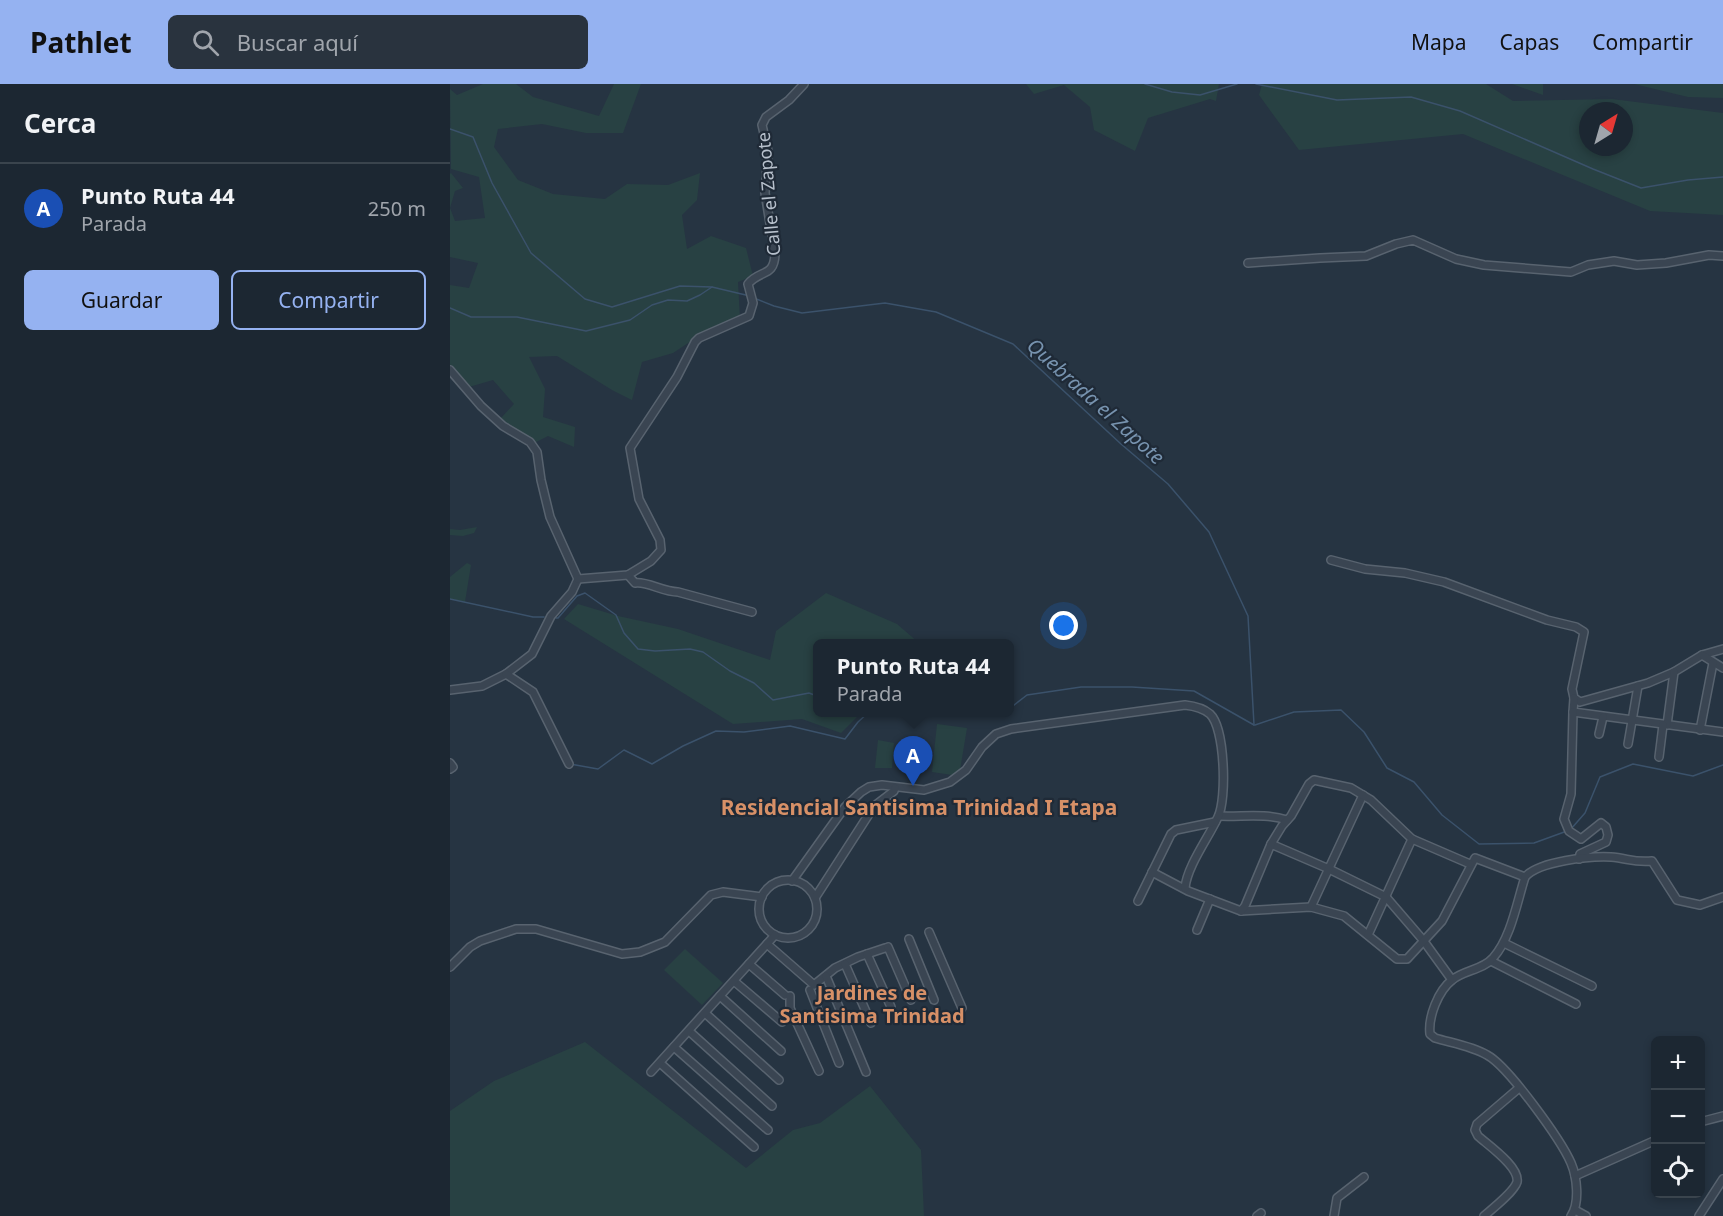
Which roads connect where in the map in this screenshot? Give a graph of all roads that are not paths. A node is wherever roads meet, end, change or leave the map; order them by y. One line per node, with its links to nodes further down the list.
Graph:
1 (804, 84): 6 (street, Calle el Zapote)
2 (1723, 256): 3 (street)
3 (1248, 263)
4 (450, 370): 7 (street)
5 (1331, 561): 17 (street)
6 (628, 575): 7 (street, Calle el Zapote); 8 (street)
7 (578, 579): 14 (street)
8 (752, 612)
9 (1723, 649): 10 (street)
10 (1702, 655): 11 (street); 13 (street)
11 (1713, 663): 12 (street); 22 (street)
12 (1723, 669)
13 (1674, 672): 15 (street); 21 (street)
14 (506, 674): 16 (street); 28 (street)
15 (1638, 686): 17 (street); 20 (street)
16 (450, 690)
17 (1574, 698): 18 (street)
18 (1573, 712): 19 (street); 38 (street)
19 (1603, 717): 20 (street); 24 (street)
20 (1633, 721): 21 (street); 25 (street)
21 (1665, 725): 22 (street); 26 (street)
22 (1700, 730): 23 (street)
23 (1723, 732)
24 (1599, 734)
25 (1628, 744)
26 (1659, 757)
27 (450, 763): 29 (street)
28 (569, 764)
29 (450, 769)
30 (894, 788): 32 (street); 43 (street); 48 (street)
31 (1363, 795): 33 (street); 35 (street); 40 (street)
32 (1217, 819): 33 (street); 41 (street); 44 (street)
33 (1287, 820): 34 (street)
34 (1276, 834): 36 (street); 37 (street)
35 (1412, 839): 39 (street); 46 (street)
36 (1271, 844): 37 (street); 52 (street)
37 (1282, 849): 40 (street)
38 (1579, 859): 42 (street); 47 (street)
39 (1470, 864): 42 (street); 58 (street)
40 (1329, 869): 46 (street); 51 (street)
41 (1152, 872): 44 (street); 50 (street)
42 (1526, 877): 59 (street)
43 (792, 881): 45 (street); 48 (street)
44 (1185, 888): 49 (street)
45 (762, 897): 55 (street); 65 (street)
46 (1386, 897): 56 (street); 58 (street)
47 (1723, 897)
48 (815, 898): 55 (street)
49 (1209, 899): 52 (street); 53 (street)
50 (1138, 900)
51 (1311, 907): 52 (street); 56 (street)
52 (1245, 910)
53 (1197, 930)
54 (929, 932): 76 (street)
55 (775, 935): 60 (street)
56 (1368, 935): 58 (street)
57 (909, 939): 73 (street)
58 (1423, 940): 67 (street)
59 (1504, 943): 62 (street); 69 (street)
60 (767, 944): 63 (street); 66 (street)
61 (867, 954): 64 (street); 72 (street); 75 (street)
62 (1491, 961): 67 (street); 74 (street)
63 (749, 964): 68 (street); 85 (street)
64 (845, 964): 66 (street); 79 (street)
65 (450, 967)
66 (826, 976): 87 (street)
67 (1452, 980): 89 (street)
68 (734, 981): 71 (street); 78 (street)
69 (1592, 986)
70 (810, 990): 84 (street)
71 (720, 996): 77 (street); 82 (street)
72 (911, 1000)
73 (934, 1000)
74 (1576, 1004)
75 (891, 1007)
76 (962, 1008)
77 (705, 1013): 80 (street); 88 (street)
78 (782, 1022)
79 (871, 1023)
80 (689, 1031): 81 (street); 90 (street)
81 (674, 1047): 83 (street); 93 (street)
82 (781, 1051)
83 (660, 1063): 86 (street); 95 (street)
84 (839, 1063)
85 (819, 1071)
86 (651, 1072)
87 (866, 1072)
88 (779, 1080)
89 (1519, 1088): 96 (street); 101 (street)
90 (772, 1106)
91 (1723, 1116): 92 (street)
92 (1705, 1121)
93 (768, 1130)
94 (1651, 1142): 96 (street)
95 (754, 1147)
96 (1575, 1176): 99 (street)
97 (1364, 1177): 100 (street)
98 (1723, 1179): 103 (street)
99 (1573, 1213): 102 (street)
100 (1334, 1216)
101 (1484, 1216)
102 (1586, 1216)
103 (1699, 1216)

